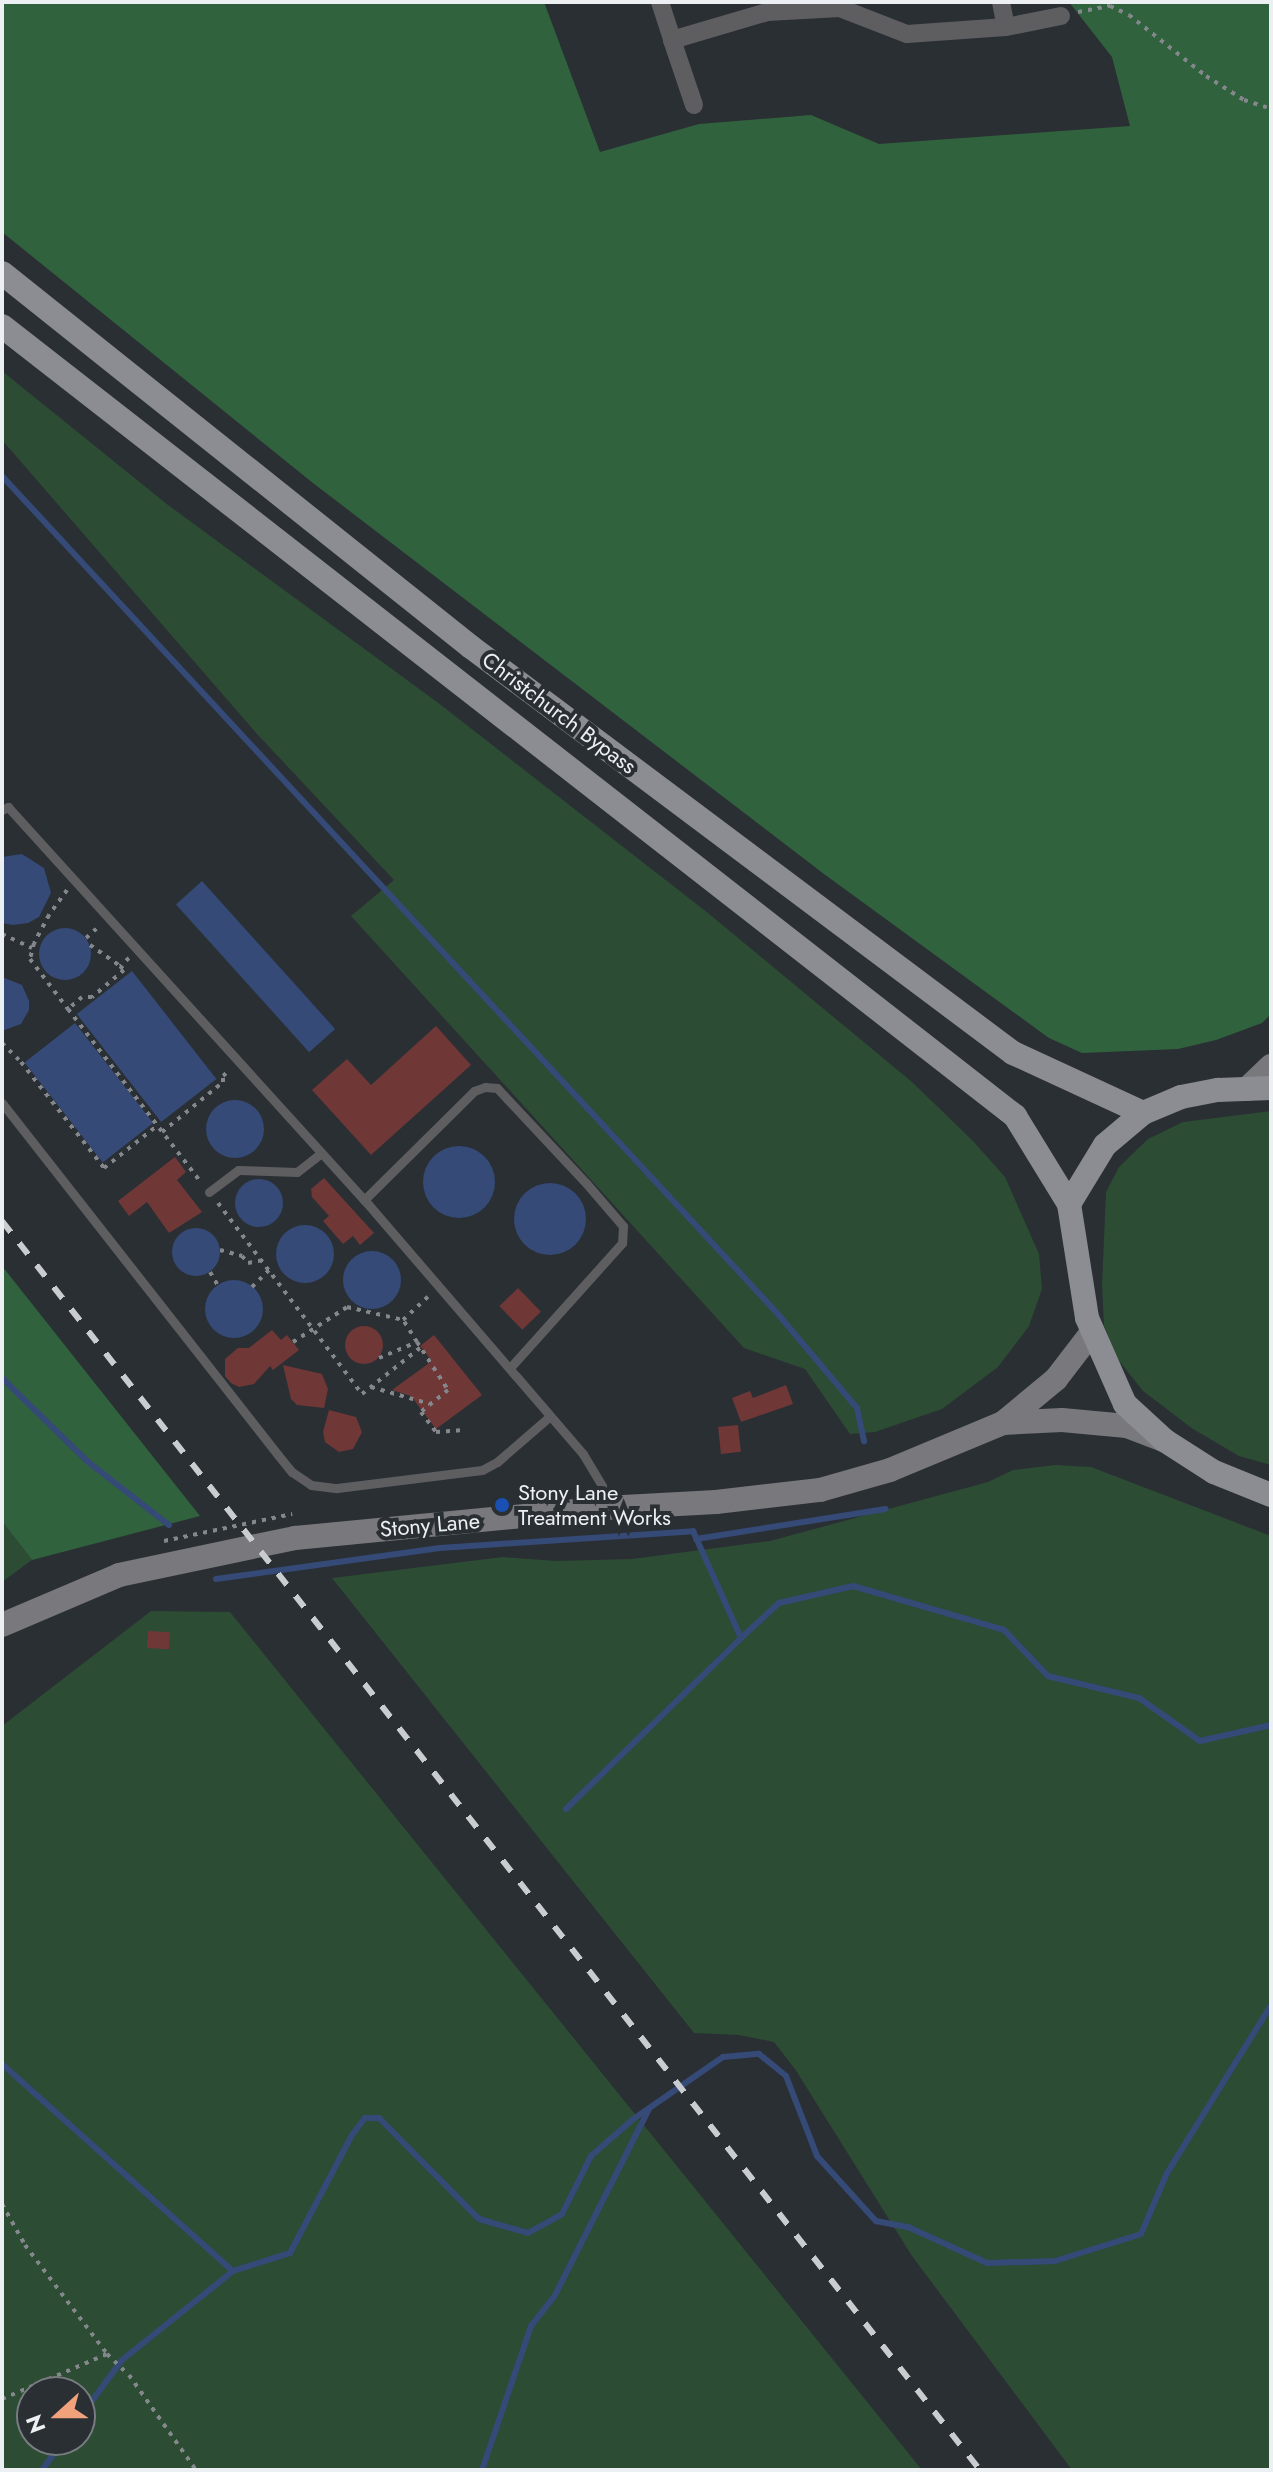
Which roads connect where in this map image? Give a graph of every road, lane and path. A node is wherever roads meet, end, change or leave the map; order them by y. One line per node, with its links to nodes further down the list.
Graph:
1 (660, 2): 6 (street)
2 (1001, 2): 5 (street)
3 (805, 4): 5 (street); 6 (street)
4 (1061, 16): 5 (street); 8 (path)
5 (1006, 27)
6 (672, 40): 7 (street)
7 (694, 105)
8 (1271, 109)
9 (2, 273): 23 (main road, Christchurch Bypass)
10 (2, 326): 29 (main road, Christchurch Bypass)
11 (4, 806): 12 (lane)
12 (76, 882): 15 (path); 19 (lane)
13 (2, 934): 15 (path)
14 (90, 945): 16 (path)
15 (33, 948): 17 (path)
16 (120, 966)
17 (68, 1009)
18 (2, 1043): 24 (path)
19 (238, 1064): 25 (path); 26 (lane)
20 (1271, 1066): 21 (main road)
21 (1259, 1088): 23 (main road)
22 (2, 1103): 45 (lane)
23 (1143, 1113): 29 (main road)
24 (158, 1125)
25 (162, 1132)
26 (320, 1154): 27 (lane); 28 (lane)
27 (209, 1192)
28 (364, 1200): 36 (lane); 42 (lane)
29 (1069, 1204): 38 (main road)
30 (220, 1250): 31 (path)
31 (263, 1260)
32 (270, 1269): 35 (path)
33 (210, 1272): 34 (path)
34 (218, 1286)
35 (252, 1287)
36 (439, 1288): 37 (path); 42 (lane)
37 (403, 1320): 39 (path); 40 (path)
38 (1092, 1332): 46 (main road, Stony Lane); 48 (main road)
39 (293, 1342)
40 (417, 1342): 41 (path); 44 (path)
41 (379, 1358)
42 (510, 1368): 45 (lane)
43 (371, 1387): 44 (path)
44 (430, 1404): 47 (path)
45 (549, 1417): 50 (lane)
46 (1003, 1423): 48 (main road, Stony Lane); 50 (main road, Stony Lane)
47 (464, 1430)
48 (1164, 1440): 49 (main road)
49 (1271, 1495)
50 (605, 1508): 51 (main road, Stony Lane)
51 (2, 1625)
52 (2, 2204): 53 (path)
53 (107, 2354): 54 (path); 55 (path)
54 (2, 2399)
55 (196, 2470)

